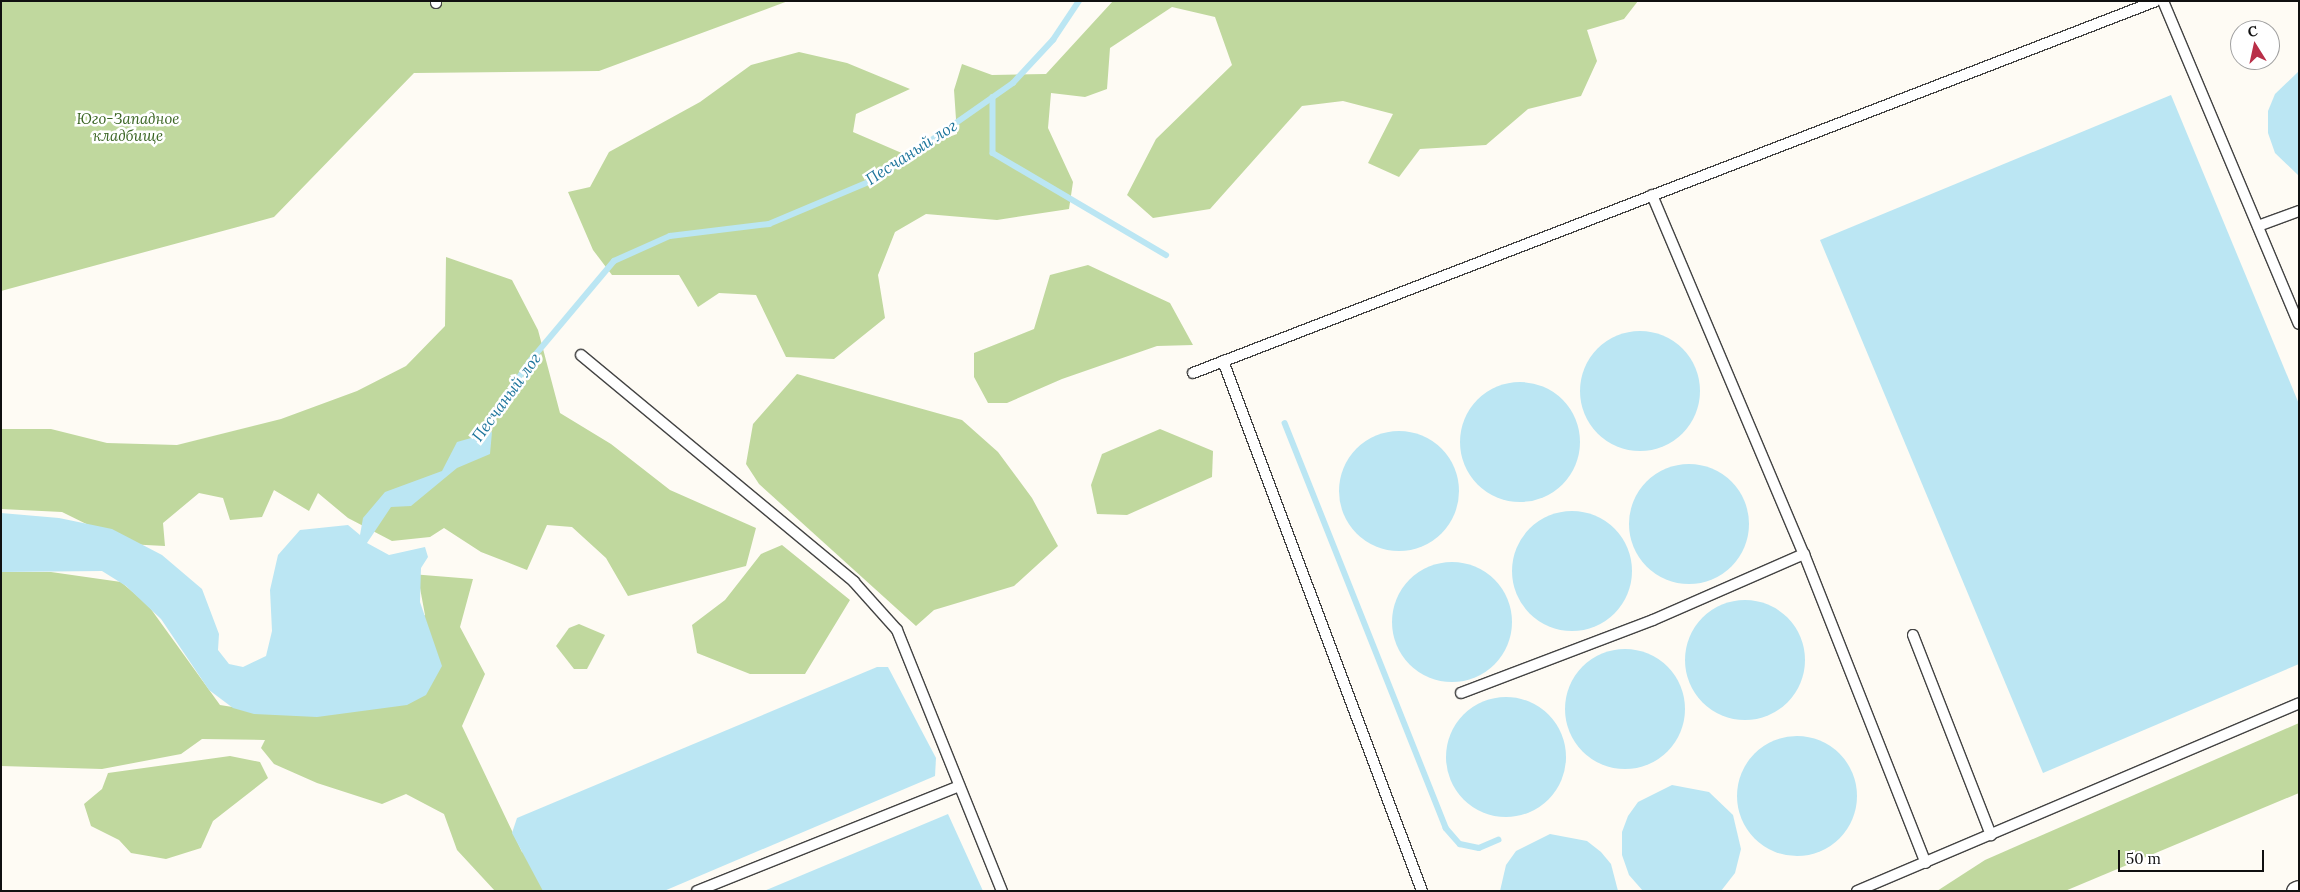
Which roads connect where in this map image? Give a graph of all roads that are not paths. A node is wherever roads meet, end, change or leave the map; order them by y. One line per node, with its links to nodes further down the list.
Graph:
1 (2156, 1): 3 (lane)
2 (2163, 1): 5 (lane)
3 (1652, 195): 8 (lane); 10 (lane)
4 (2299, 210): 5 (lane)
5 (2258, 226): 6 (lane)
6 (2299, 324)
7 (581, 355): 14 (lane)
8 (1224, 361): 9 (lane); 19 (lane)
9 (1193, 373)
10 (1804, 554): 12 (lane); 16 (lane)
11 (1913, 635): 15 (lane)
12 (1461, 693)
13 (2299, 703): 15 (lane)
14 (958, 786): 17 (lane); 18 (lane)
15 (1991, 835): 16 (lane)
16 (1926, 863): 20 (lane)
17 (697, 891)
18 (1002, 891)
19 (1422, 891)
20 (1857, 891)

